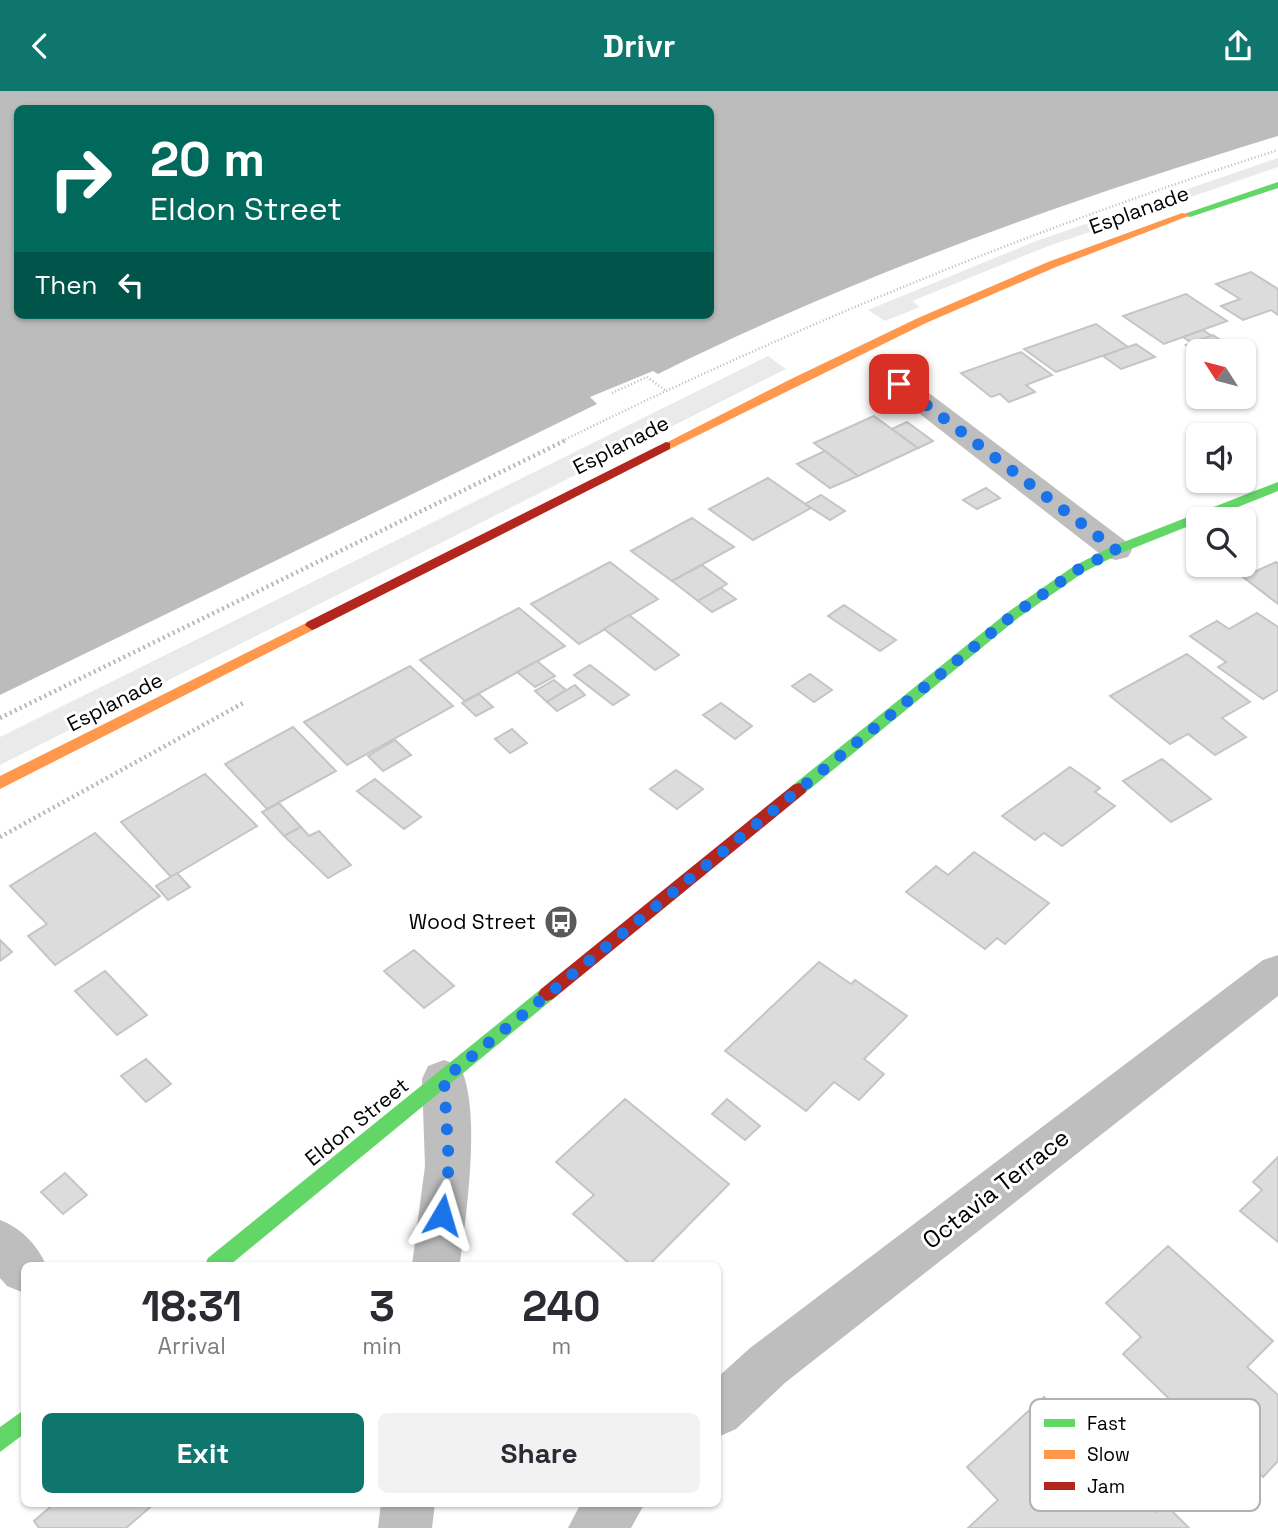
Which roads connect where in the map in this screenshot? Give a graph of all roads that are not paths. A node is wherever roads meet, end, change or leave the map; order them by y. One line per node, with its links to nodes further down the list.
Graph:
1 (1278, 185): 5 (street, Esplanade)
2 (899, 384): 4 (street)
3 (1278, 486): 4 (street, Eldon Street)
4 (1116, 550): 7 (street, Eldon Street)
5 (0, 783)
6 (1278, 972): 12 (street, Octavia Terrace)
7 (444, 1079): 9 (street, Eldon Street); 10 (street)
8 (0, 1242): 11 (street)
9 (219, 1262)
10 (436, 1262)
11 (21, 1266)
12 (721, 1408)
13 (21, 1424): 14 (street)
14 (0, 1441)
15 (408, 1507): 17 (street)
16 (614, 1507): 18 (street)
17 (405, 1528)
18 (595, 1528)

